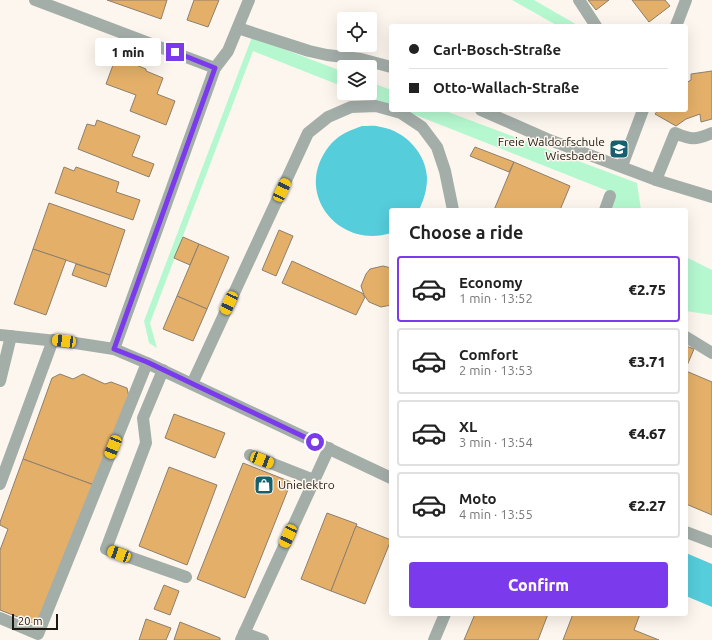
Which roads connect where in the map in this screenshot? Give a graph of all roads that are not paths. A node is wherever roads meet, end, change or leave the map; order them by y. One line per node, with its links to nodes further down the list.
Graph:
1 (35, 0): 9 (street)
2 (249, 0): 7 (street)
3 (579, 0): 5 (street)
4 (686, 0): 6 (street)
5 (595, 24)
6 (677, 24)
7 (238, 28): 8 (street); 9 (street)
8 (389, 66)
9 (215, 68): 24 (street)
10 (389, 110): 29 (street)
11 (397, 112): 19 (street)
12 (486, 112): 15 (street)
13 (642, 112): 15 (street)
14 (712, 133): 16 (street)
15 (622, 166): 16 (street)
16 (656, 180): 18 (street)
17 (610, 196): 20 (street)
18 (712, 196)
19 (453, 208)
20 (606, 208)
21 (5, 336): 23 (street); 28 (street)
22 (688, 338): 25 (street)
23 (53, 340): 24 (street); 34 (street)
24 (114, 349): 26 (street)
25 (712, 353)
26 (147, 362): 27 (street); 39 (street)
27 (162, 370): 29 (street); 37 (street)
28 (0, 381)
29 (192, 384): 30 (street)
30 (329, 448): 32 (street); 33 (street)
31 (250, 455): 33 (street)
32 (389, 477)
33 (314, 480): 40 (street)
34 (0, 484)
35 (688, 533): 36 (street)
36 (712, 542)
37 (186, 578)
38 (444, 616): 42 (street)
39 (0, 618)
40 (242, 636): 41 (street)
41 (263, 640)
42 (434, 640)

